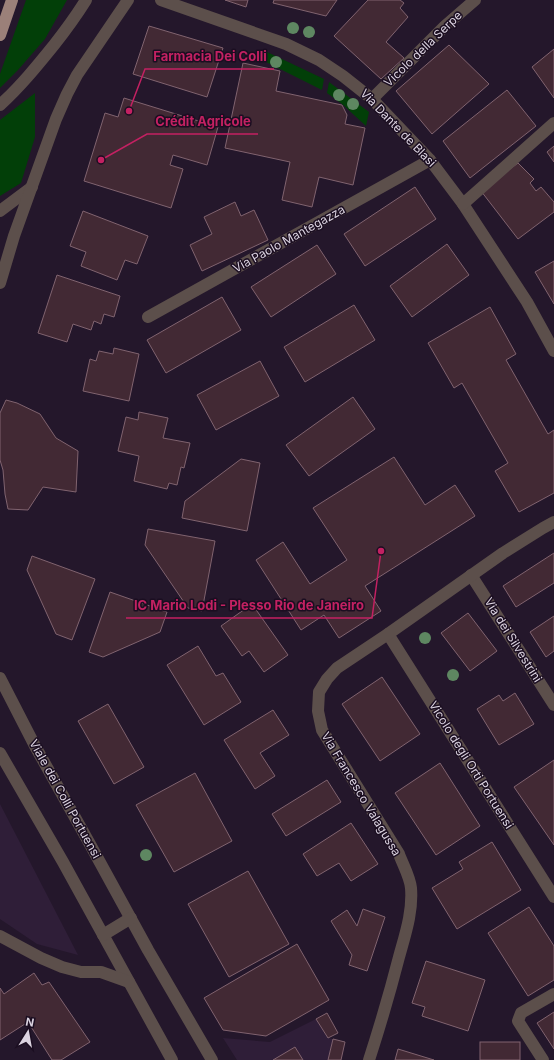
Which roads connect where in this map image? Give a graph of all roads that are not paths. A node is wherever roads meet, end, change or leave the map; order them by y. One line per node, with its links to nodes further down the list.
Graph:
1 (12, 0): 6 (main road)
2 (86, 0): 8 (street)
3 (128, 0): 11 (street)
4 (161, 0): 7 (street, Via Dante de Blasi)
5 (475, 0): 7 (street, Vicolo della Serpe)
6 (0, 35)
7 (372, 99): 10 (street, Via Dante de Blasi)
8 (0, 105)
9 (554, 123): 12 (street)
10 (430, 160): 12 (street, Via Dante de Blasi); 15 (street, Via Paolo Mantegazza)
11 (32, 187): 13 (street); 14 (street)
12 (463, 204): 16 (street, Via Dante de Blasi)
13 (0, 211)
14 (0, 283)
15 (148, 317)
16 (554, 351)
17 (554, 522): 18 (street, Via Francesco Valagussa)
18 (471, 575): 19 (street, Via Francesco Valagussa); 21 (street, Via dei Silvestrini)
19 (388, 634): 23 (street, Vicolo degli Orti Portuensi); 31 (street, Via Francesco Valagussa)
20 (0, 678): 24 (street, Viale dei Colli Portuensi)
21 (554, 705)
22 (0, 753): 25 (street)
23 (554, 897)
24 (131, 918): 25 (street); 30 (street, Viale dei Colli Portuensi)
25 (103, 935): 27 (street)
26 (0, 936): 27 (street)
27 (129, 982): 29 (street)
28 (554, 994): 32 (street)
29 (172, 1060)
30 (212, 1060)
31 (369, 1060)
32 (543, 1060)

